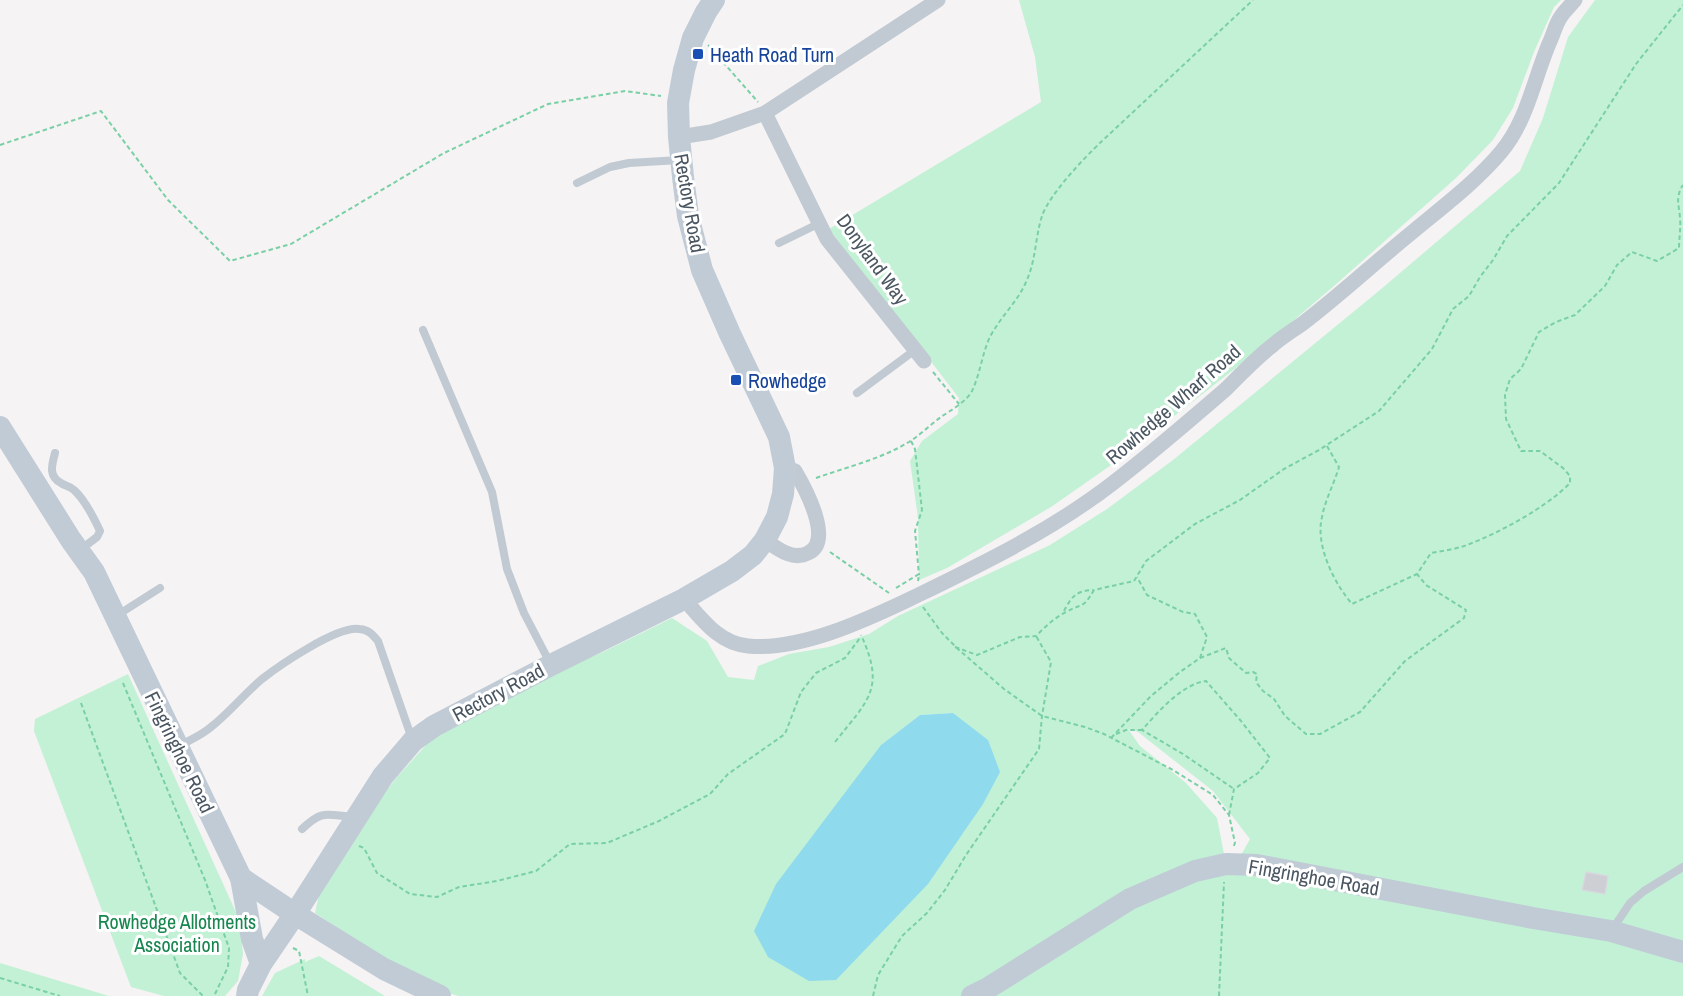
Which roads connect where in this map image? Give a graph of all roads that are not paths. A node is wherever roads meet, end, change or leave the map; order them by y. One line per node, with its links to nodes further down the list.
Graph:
1 (714, 0): 5 (street, Rectory Road)
2 (938, 0): 4 (street)
3 (1575, 0): 19 (street, Rowhedge Wharf Road)
4 (766, 112): 5 (street); 8 (street, Donyland Way)
5 (679, 136): 6 (street, Rectory Road)
6 (681, 160): 7 (lane); 15 (street, Rectory Road)
7 (577, 183)
8 (820, 223): 9 (lane); 11 (street, Donyland Way)
9 (779, 243)
10 (423, 330): 21 (lane)
11 (919, 356): 12 (lane)
12 (857, 393)
13 (0, 428): 17 (street, Fingringhoe Road)
14 (55, 453): 17 (lane)
15 (793, 476): 16 (street, Rectory Road); 16 (street, Rectory Road)
16 (765, 540): 19 (street, Rectory Road)
17 (79, 551): 20 (street, Fingringhoe Road)
18 (160, 588): 20 (lane)
19 (684, 599): 21 (street, Rectory Road)
20 (115, 616): 23 (street, Fingringhoe Road)
21 (551, 665): 22 (street, Rectory Road)
22 (413, 741): 23 (lane); 24 (street, Rectory Road)
23 (178, 747): 27 (street, Fingringhoe Road)
24 (357, 818): 25 (lane); 28 (street, Rectory Road)
25 (302, 829)
26 (1683, 867): 29 (lane)
27 (241, 878): 28 (street); 31 (street, Fingringhoe Road)
28 (295, 914): 31 (street, Rectory Road); 33 (street)
29 (1611, 931): 30 (street, Fingringhoe Road); 34 (street, Fingringhoe Road)
30 (1683, 952)
31 (261, 964): 32 (street, Rectory Road)
32 (247, 996)
33 (440, 996)
34 (972, 996)

